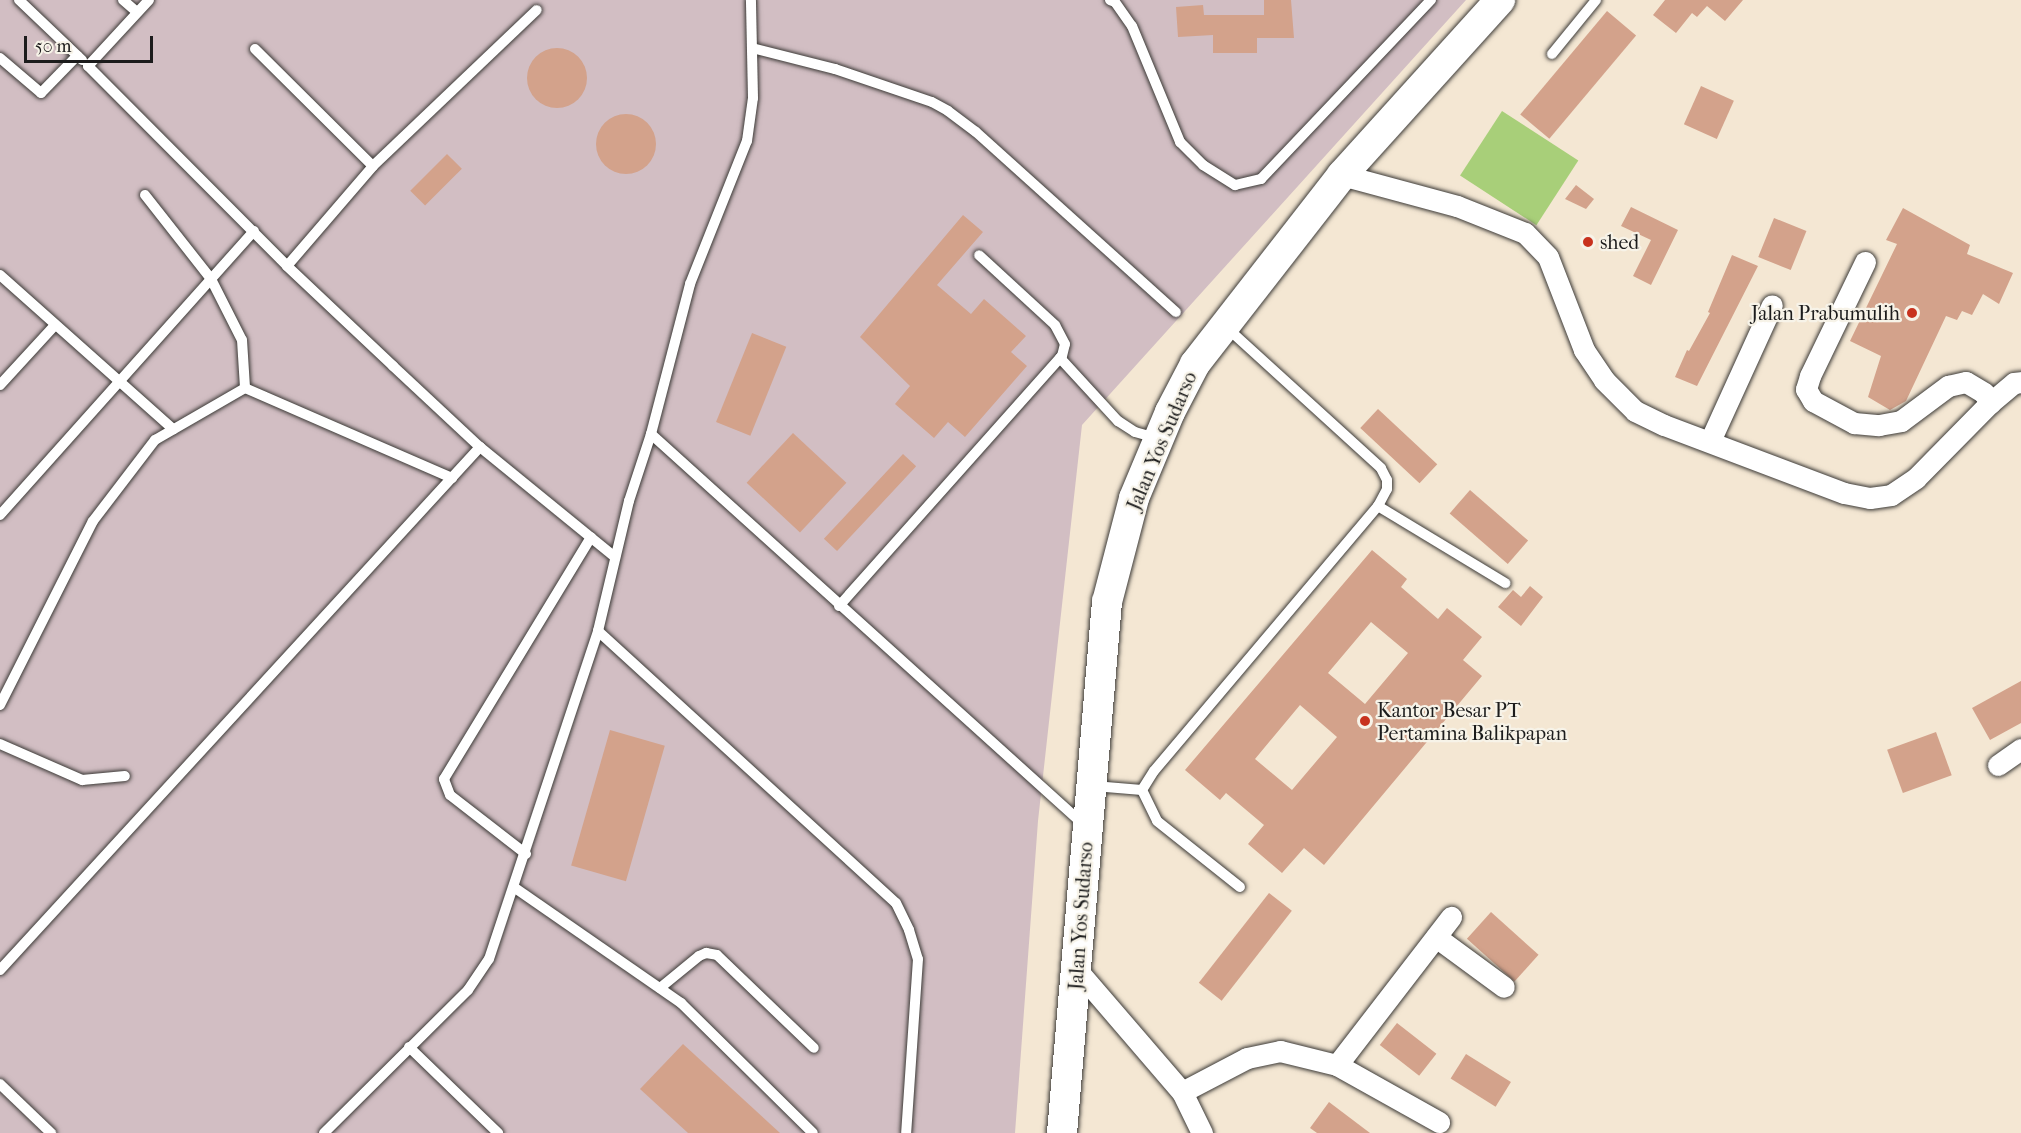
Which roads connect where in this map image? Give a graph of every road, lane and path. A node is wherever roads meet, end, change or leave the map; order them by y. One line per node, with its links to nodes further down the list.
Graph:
1 (19, 0): 14 (lane)
2 (123, 0): 10 (lane)
3 (149, 0): 10 (lane)
4 (751, 0): 11 (lane)
5 (1110, 0): 6 (lane)
6 (1431, 0)
7 (1500, 0): 18 (main road, Jalan Yos Sudarso)
8 (1596, 0): 13 (lane)
9 (537, 10): 17 (lane)
10 (137, 12): 16 (lane)
11 (752, 48): 27 (lane); 37 (lane)
12 (255, 49): 17 (lane)
13 (1552, 54)
14 (77, 56): 15 (lane); 16 (lane)
15 (0, 58)
16 (88, 66): 20 (lane)
17 (373, 166): 23 (lane)
18 (1342, 175): 29 (main road, Jalan Yos Sudarso); 39 (street)
19 (145, 195): 24 (lane)
20 (254, 231): 23 (lane); 24 (lane)
21 (979, 255): 30 (lane)
22 (1865, 262): 35 (street)
23 (287, 266): 40 (lane)
24 (211, 279): 31 (lane); 34 (lane)
25 (2, 280): 28 (lane)
26 (1772, 305): 39 (street)
27 (1176, 312)
28 (55, 324): 31 (lane); 33 (lane)
29 (1226, 327): 38 (main road, Jalan Yos Sudarso); 42 (lane)
30 (1060, 358): 38 (lane); 47 (lane)
31 (119, 382): 36 (lane); 43 (lane)
32 (2021, 382): 35 (street)
33 (0, 385)
34 (245, 388): 36 (lane); 41 (lane)
35 (1990, 403): 39 (street)
36 (173, 429): 49 (lane)
37 (651, 434): 45 (lane); 47 (lane)
38 (1159, 438): 54 (main road, Jalan Yos Sudarso)
39 (1710, 441)
40 (480, 447): 41 (lane); 44 (lane)
41 (452, 478): 62 (lane)
42 (1378, 506): 46 (lane); 55 (lane)
43 (0, 515)
44 (591, 537): 45 (lane); 57 (lane)
45 (615, 557): 48 (lane)
46 (1505, 583)
47 (839, 606): 56 (lane)
48 (598, 631): 57 (lane); 76 (lane)
49 (0, 705)
50 (0, 744): 53 (lane)
51 (2021, 748): 52 (street)
52 (1998, 765)
53 (125, 776)
54 (1092, 786): 55 (lane); 56 (main road, Jalan Yos Sudarso)
55 (1142, 790): 58 (lane)
56 (1087, 828): 63 (main road, Jalan Yos Sudarso)
57 (526, 854): 59 (lane)
58 (1240, 887)
59 (515, 888): 65 (lane); 66 (lane)
60 (1451, 917): 61 (street)
61 (1436, 937): 64 (street); 68 (street)
62 (0, 970)
63 (1077, 970): 70 (street); 77 (main road, Jalan Yos Sudarso)
64 (1504, 987)
65 (660, 988): 67 (lane); 75 (lane)
66 (409, 1047): 73 (lane); 74 (lane)
67 (814, 1048)
68 (1337, 1065): 70 (street); 71 (street)
69 (0, 1084): 72 (lane)
70 (1182, 1092): 78 (street)
71 (1438, 1122)
72 (51, 1133)
73 (324, 1133)
74 (498, 1133)
75 (813, 1133)
76 (906, 1133)
77 (1062, 1133)
78 (1202, 1133)

